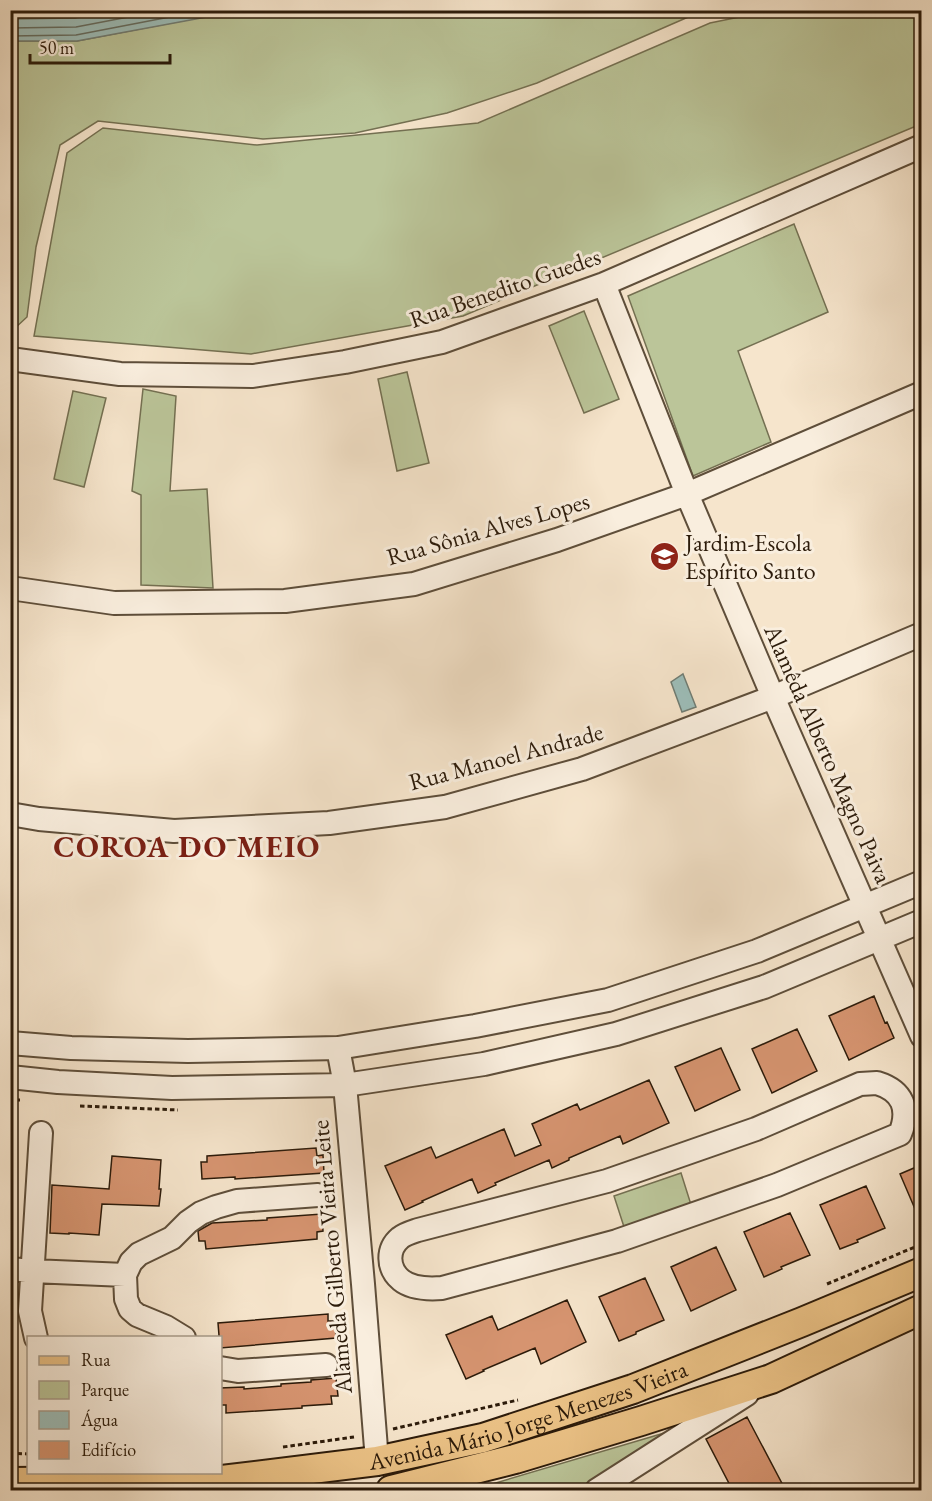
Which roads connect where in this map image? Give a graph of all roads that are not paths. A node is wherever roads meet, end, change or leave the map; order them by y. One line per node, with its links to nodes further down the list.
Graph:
1 (921, 146): 2 (street, Rua Benedito Guedes)
2 (604, 284): 3 (street, Rua Benedito Guedes); 5 (street, Alamêda Alberto Magno Paiva)
3 (10, 359)
4 (921, 393): 5 (street, Rua Sônia Alves Lopes)
5 (687, 494): 6 (street, Rua Sônia Alves Lopes); 8 (street, Alamêda Alberto Magno Paiva)
6 (10, 588)
7 (921, 634): 8 (street, Rua Manoel Andrade)
8 (773, 697): 9 (street, Rua Manoel Andrade); 11 (street, Alamêda Alberto Magno Paiva)
9 (10, 814)
10 (921, 882): 11 (street)
11 (865, 906): 13 (street, Alamêda Alberto Magno Paiva); 16 (street)
12 (921, 921): 13 (street)
13 (879, 939): 14 (street, Alamêda Alberto Magno Paiva); 18 (street)
14 (921, 1035)
15 (10, 1043): 16 (street)
16 (338, 1048): 18 (street, Alameda Gilberto Vieira Leite)
17 (10, 1077): 18 (street)
18 (345, 1085): 25 (street, Alameda Gilberto Vieira Leite)
19 (41, 1133): 22 (street)
20 (318, 1195): 24 (street)
21 (392, 1269): 21 (street); 25 (street)
22 (21, 1270): 24 (street); 27 (street)
23 (921, 1272): 32 (main road, Avenida Mário Jorge Menezes Vieira)
24 (125, 1275): 28 (street)
25 (363, 1284): 32 (street, Alameda Gilberto Vieira Leite)
26 (921, 1310): 31 (main road, Avenida Mário Jorge Menezes Vieira)
27 (36, 1336)
28 (180, 1336)
29 (326, 1365): 30 (street)
30 (222, 1368)
31 (771, 1379): 34 (main road, Avenida Mário Jorge Menezes Vieira); 35 (street)
32 (375, 1448): 33 (main road, Avenida Mário Jorge Menezes Vieira)
33 (10, 1482)
34 (396, 1490)
35 (597, 1491)

